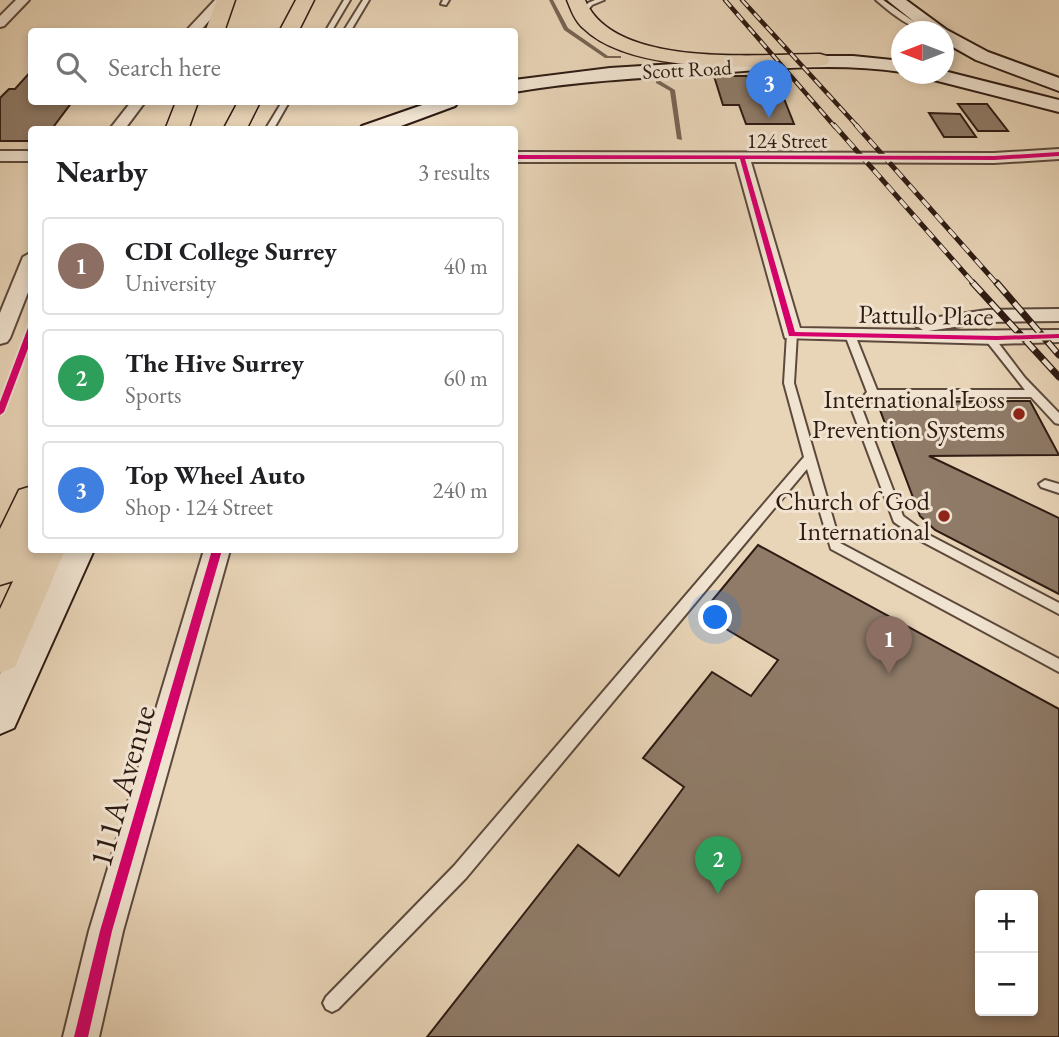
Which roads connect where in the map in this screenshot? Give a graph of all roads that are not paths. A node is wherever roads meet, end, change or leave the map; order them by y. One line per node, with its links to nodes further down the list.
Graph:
1 (23, 0): 13 (street)
2 (234, 0): 10 (main road)
3 (305, 0): 15 (main road)
4 (347, 0): 16 (lane)
5 (366, 0): 17 (lane)
6 (601, 0): 9 (lane)
7 (879, 0): 11 (lane)
8 (895, 0): 12 (main road)
9 (579, 7): 19 (main road)
10 (220, 12): 14 (street)
11 (910, 21)
12 (924, 21)
13 (0, 23)
14 (197, 28)
15 (290, 28)
16 (330, 28)
17 (348, 28)
18 (954, 41): 22 (main road)
19 (820, 60): 20 (main road, Scott Road); 23 (main road, Scott Road)
20 (891, 65)
21 (954, 79): 24 (main road)
22 (1055, 83)
23 (518, 86)
24 (1018, 95): 31 (main road); 33 (main road)
25 (136, 105): 34 (street)
26 (186, 105): 35 (main road)
27 (247, 105): 36 (main road)
28 (283, 105): 32 (lane)
29 (289, 105): 32 (lane)
30 (440, 105): 38 (main road)
31 (1059, 106)
32 (278, 114): 37 (lane)
33 (1059, 117)
34 (119, 126)
35 (178, 126)
36 (236, 126)
37 (271, 126)
38 (380, 126)
39 (1059, 154): 43 (street, 124 Street)
40 (0, 156): 41 (street)
41 (28, 156)
42 (518, 157): 43 (street, 124 Street)
43 (742, 157): 46 (street)
44 (26, 281): 49 (street)
45 (1059, 315): 47 (street, Pattullo Place)
46 (792, 334): 47 (street, Pattullo Place); 54 (lane)
47 (854, 335): 50 (street, Pattullo Place); 51 (lane)
48 (1059, 336): 50 (street, Pattullo Place)
49 (0, 338)
50 (989, 338): 52 (lane)
51 (873, 393): 52 (lane); 62 (lane)
52 (1034, 394): 53 (lane)
53 (1059, 420)
54 (810, 457): 64 (lane); 66 (lane)
55 (1045, 484): 56 (lane)
56 (1059, 489)
57 (28, 508): 61 (main road)
58 (45, 553): 63 (main road)
59 (76, 553): 65 (main road)
60 (216, 553): 67 (street, 111A Avenue)
61 (0, 570)
62 (1059, 608)
63 (0, 655)
64 (1059, 666)
65 (0, 716)
66 (332, 1003)
67 (81, 1037)

